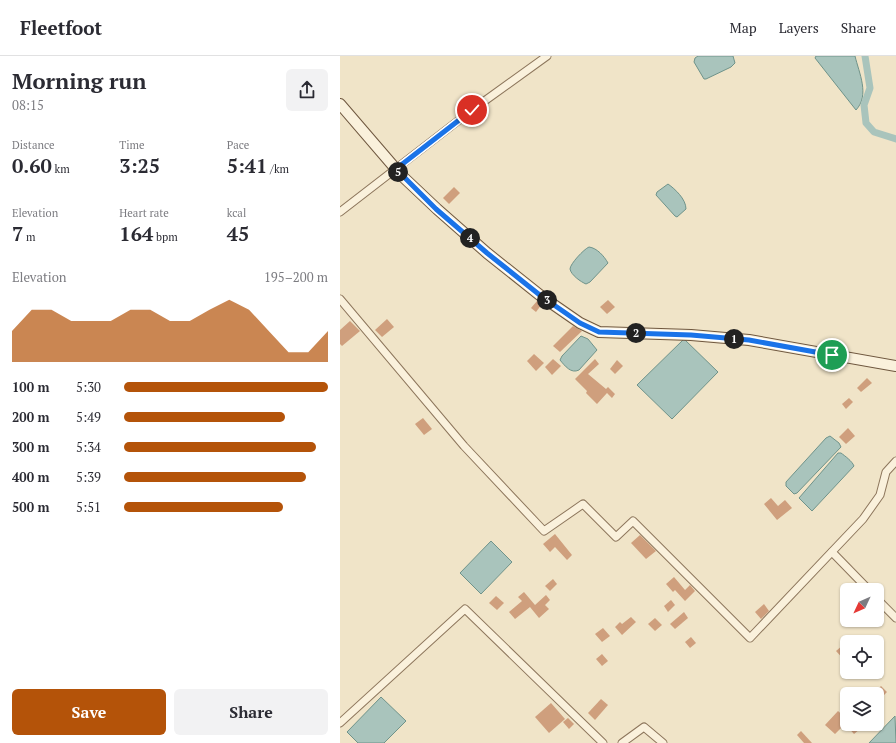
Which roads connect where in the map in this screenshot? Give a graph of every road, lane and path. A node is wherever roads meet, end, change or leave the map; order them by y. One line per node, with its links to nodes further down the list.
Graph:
1 (547, 56): 3 (street)
2 (340, 104): 3 (main road)
3 (396, 169): 4 (street); 6 (main road)
4 (340, 212)
5 (340, 299): 8 (street)
6 (896, 366)
7 (896, 461): 8 (street)
8 (832, 552): 9 (street)
9 (861, 583)
10 (884, 606): 11 (street)
11 (896, 618)
12 (340, 723): 13 (street)
13 (603, 743)
14 (622, 743): 15 (street)
15 (663, 743)

